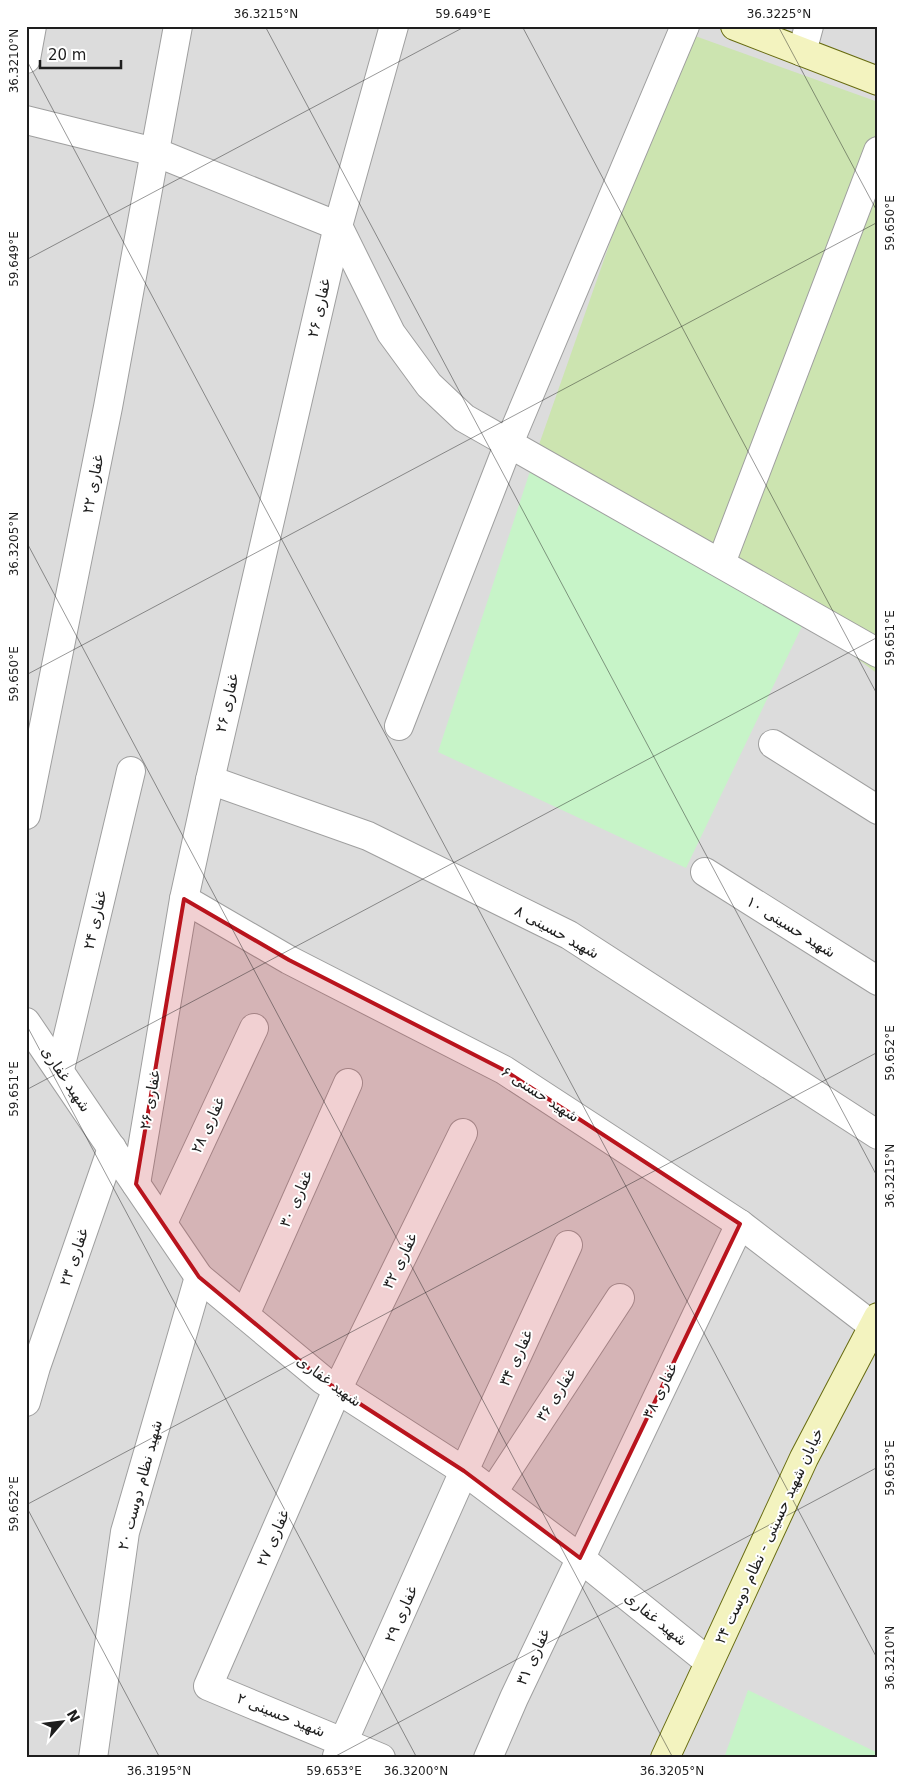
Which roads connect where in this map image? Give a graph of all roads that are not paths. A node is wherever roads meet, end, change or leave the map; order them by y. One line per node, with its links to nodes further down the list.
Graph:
1 (32, 26): 7 (street)
2 (178, 26): 11 (street, غفاری ۲۲)
3 (394, 26): 12 (street, غفاری ۲۶)
4 (685, 26): 13 (street)
5 (735, 26): 6 (street)
6 (805, 39): 8 (street)
7 (26, 59)
8 (878, 81)
9 (26, 120): 11 (street)
10 (878, 151): 14 (street)
11 (155, 152): 12 (street); 21 (street, غفاری ۲۲)
12 (338, 226): 13 (street); 19 (street, غفاری ۲۶)
13 (509, 444): 14 (street); 16 (street)
14 (721, 564): 15 (street)
15 (878, 652)
16 (399, 726)
17 (773, 744): 20 (street)
18 (131, 771): 27 (street, غفاری ۲۴)
19 (210, 780): 23 (street, غفاری ۲۶); 30 (street, شهید حسینی ۸)
20 (878, 810)
21 (26, 816)
22 (705, 872): 24 (street, شهید حسینی ۱۰)
23 (184, 899): 32 (street, غفاری ۲۶); 34 (street, شهید حسنی ۶)
24 (878, 981)
25 (254, 1028): 33 (street, غفاری ۲۸)
26 (30, 1038): 27 (street, شهید غفاری)
27 (60, 1069): 31 (street, شهید غفاری)
28 (348, 1084): 38 (street, غفاری ۳۰)
29 (464, 1133): 41 (street, غفاری ۳۲)
30 (878, 1134)
31 (112, 1148): 32 (street, شهید غفاری); 40 (street, غفاری ۲۳)
32 (136, 1184): 33 (street, شهید غفاری)
33 (163, 1223): 36 (street, شهید غفاری)
34 (740, 1224): 39 (street, شهید حسنی ۶); 45 (street, غفاری ۳۸)
35 (568, 1245): 43 (street, غفاری ۳۴)
36 (199, 1277): 38 (street, شهید غفاری); 49 (street, شهید نظام دوست ۲۰)
37 (620, 1298): 44 (street, غفاری ۳۶)
38 (245, 1315): 41 (street, شهید غفاری)
39 (875, 1322): 46 (street, خیابان شهید حسینی - نظام دوست ۲۴)
40 (31, 1365): 42 (street, غفاری ۲۳)
41 (337, 1390): 43 (street, شهید غفاری); 47 (street, غفاری ۲۷)
42 (26, 1402)
43 (464, 1471): 44 (street, شهید غفاری); 48 (street, غفاری ۲۹)
44 (493, 1492): 45 (street, شهید غفاری)
45 (580, 1558): 46 (street, شهید غفاری); 51 (street, غفاری ۳۱)
46 (709, 1662): 52 (street, خیابان شهید حسینی - نظام دوست ۲۴)
47 (208, 1686): 48 (street, شهید حسینی ۲)
48 (341, 1749): 50 (street, شهید حسینی ۲)
49 (93, 1758)
50 (381, 1758)
51 (488, 1758)
52 (665, 1758)

